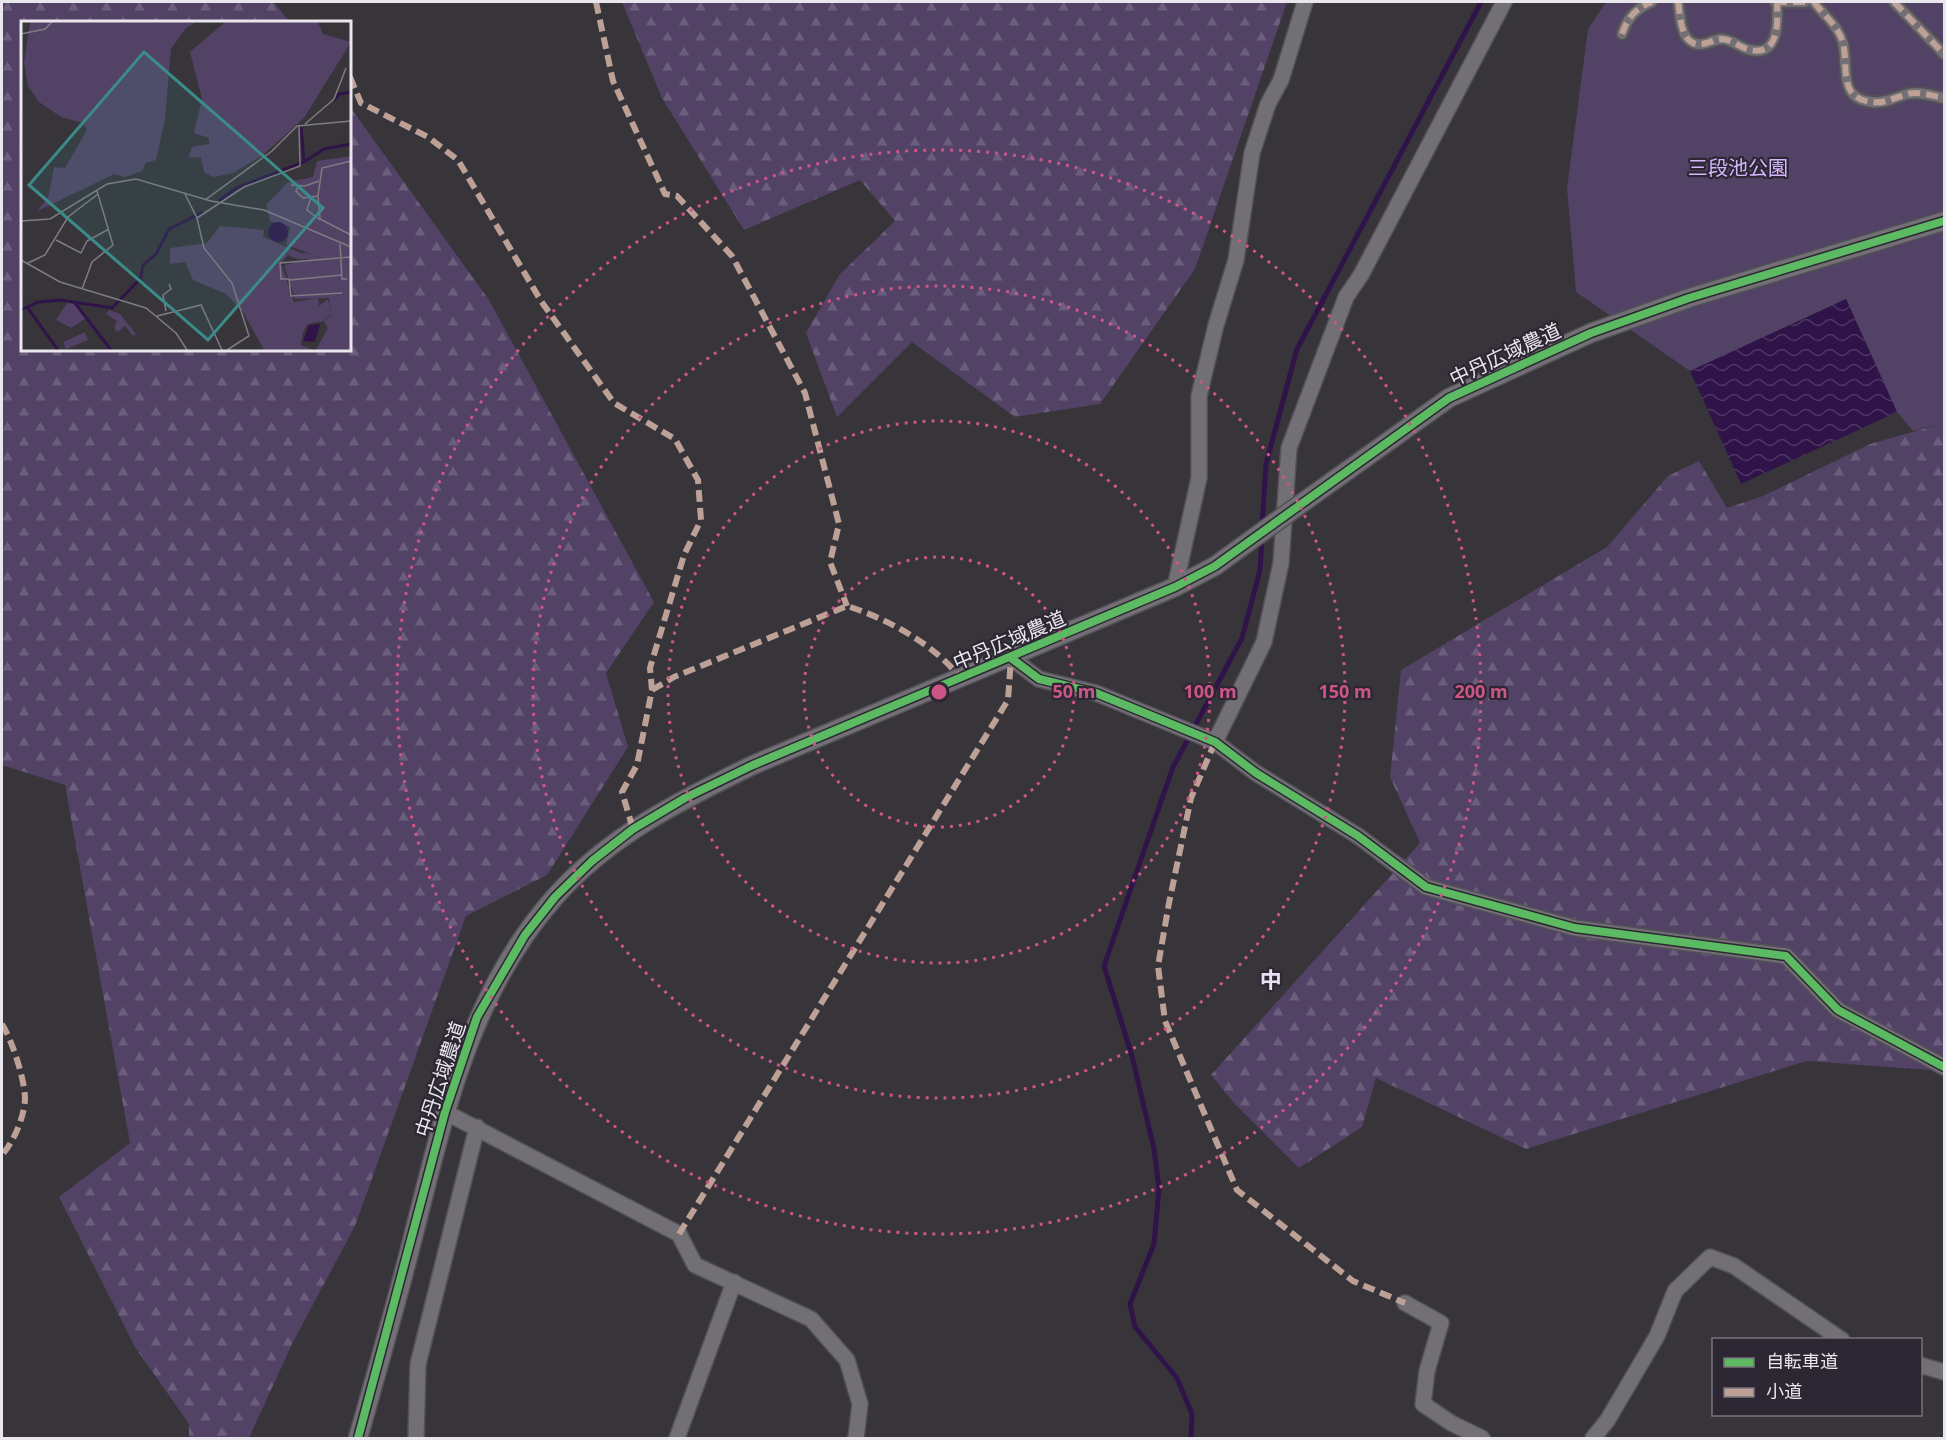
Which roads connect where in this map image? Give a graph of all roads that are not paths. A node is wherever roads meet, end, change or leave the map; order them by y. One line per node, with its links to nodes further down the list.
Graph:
1 (1305, 2): 14 (street)
2 (1504, 2): 16 (street)
3 (1652, 2): 10 (street)
4 (1678, 2): 5 (street)
5 (1776, 2): 6 (street)
6 (1789, 2): 7 (street)
7 (1805, 2)
8 (1814, 2): 12 (street)
9 (1894, 2): 11 (street)
10 (1622, 34)
11 (1944, 54)
12 (1944, 98)
13 (1944, 221): 14 (street, 中丹広域農道, bridge)
14 (1175, 587): 15 (street, 中丹広域農道)
15 (1011, 658): 16 (street); 18 (street, 中丹広域農道)
16 (1215, 742): 17 (street)
17 (1944, 1067)
18 (445, 1112): 19 (street); 25 (street, 中丹広域農道)
19 (477, 1127): 20 (street); 26 (street)
20 (734, 1282): 27 (street); 28 (street)
21 (1405, 1303): 29 (street)
22 (1839, 1338): 30 (street)
23 (1922, 1366): 24 (street)
24 (1944, 1372)
25 (358, 1438)
26 (416, 1438)
27 (676, 1438)
28 (856, 1438)
29 (1482, 1438)
30 (1593, 1438)

